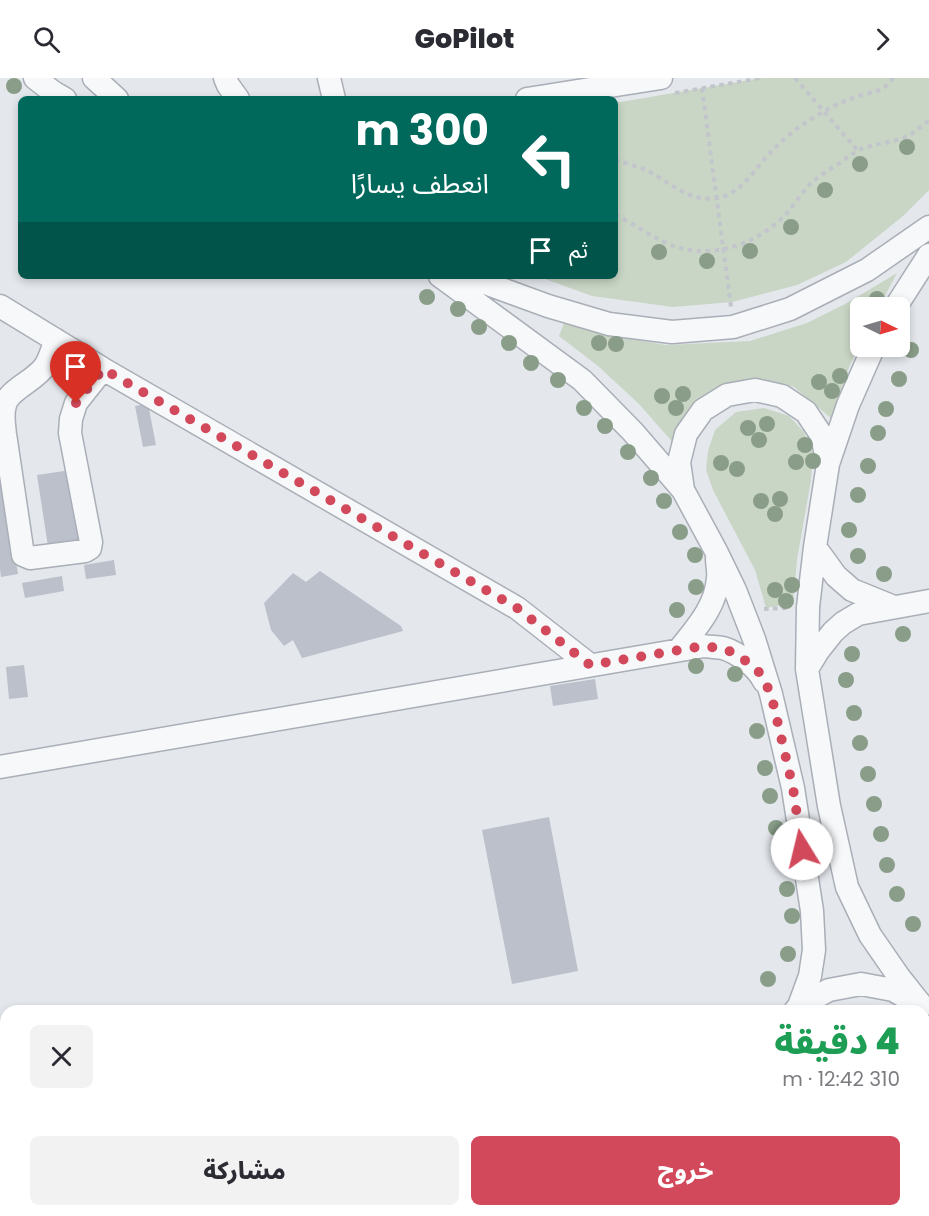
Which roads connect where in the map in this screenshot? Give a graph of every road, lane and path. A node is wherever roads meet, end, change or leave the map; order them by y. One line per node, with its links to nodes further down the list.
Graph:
1 (35, 78): 10 (street)
2 (94, 78): 11 (street)
3 (225, 78): 12 (street)
4 (329, 78): 13 (street)
5 (761, 78): 9 (path)
6 (795, 78): 15 (path)
7 (892, 78): 15 (path)
8 (665, 86): 9 (path); 14 (street)
9 (702, 88): 19 (path)
10 (60, 96)
11 (114, 96)
12 (236, 96)
13 (333, 96)
14 (559, 96)
15 (825, 112): 17 (path); 19 (path)
16 (929, 120): 17 (path)
17 (858, 151): 22 (path)
18 (618, 161): 19 (path)
19 (717, 198): 22 (path)
20 (618, 216): 22 (path)
21 (929, 227): 28 (street)
22 (724, 249): 28 (path)
23 (929, 255): 26 (street)
24 (445, 279): 33 (street)
25 (474, 279): 28 (street)
26 (902, 297)
27 (0, 306): 29 (street)
28 (733, 327)
29 (56, 340): 31 (street); 31 (street)
30 (869, 357): 32 (street)
31 (103, 369): 41 (street)
32 (828, 464): 33 (street); 34 (street)
33 (683, 490): 35 (street)
34 (815, 547): 37 (street); 38 (street)
35 (716, 551): 39 (street); 40 (street)
36 (929, 601): 38 (street)
37 (808, 607): 39 (path); 42 (street)
38 (894, 607): 42 (street)
39 (743, 610): 43 (street)
40 (679, 650): 41 (street); 43 (street)
41 (590, 665): 44 (street)
42 (807, 669): 48 (street)
43 (771, 694): 45 (street)
44 (0, 766)
45 (798, 1005)
46 (802, 1005): 47 (street)
47 (918, 1005)
48 (922, 1005)

